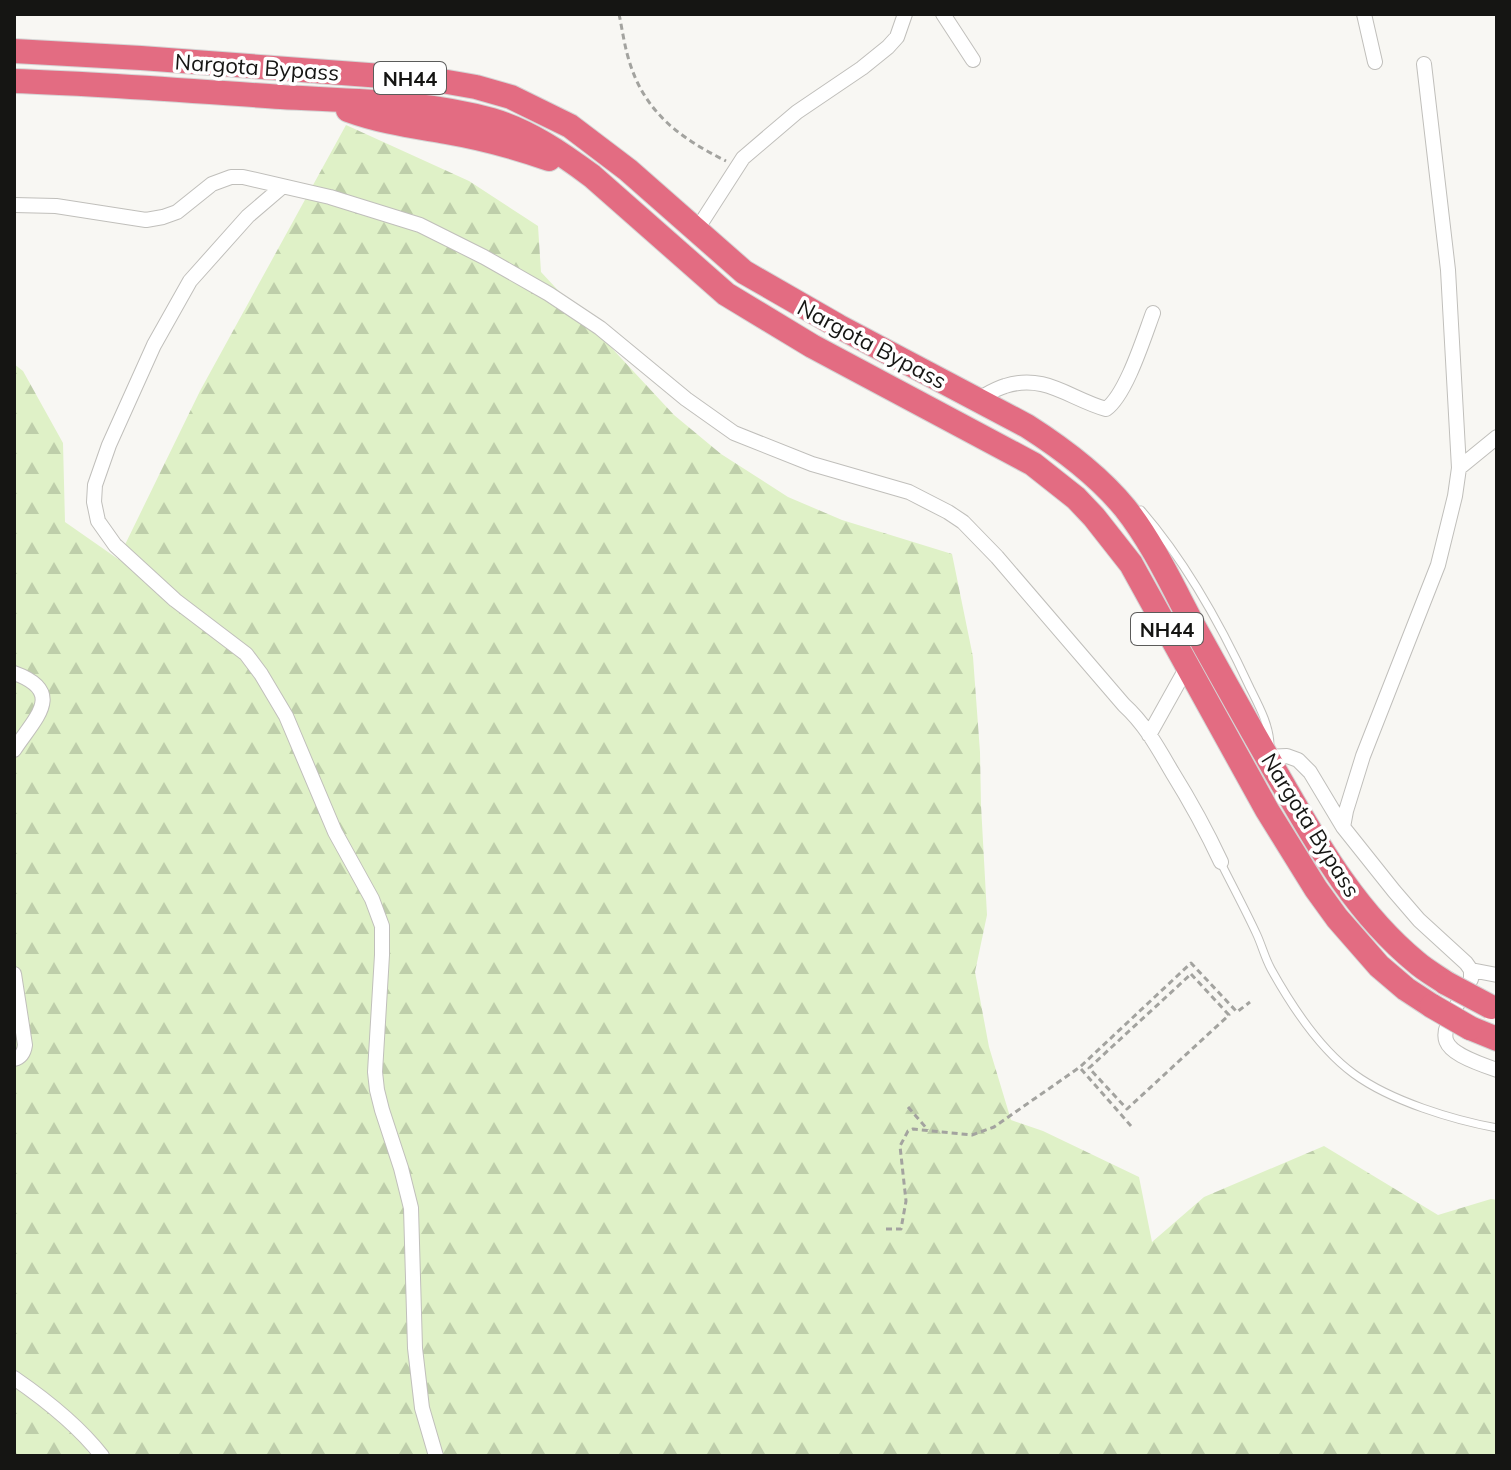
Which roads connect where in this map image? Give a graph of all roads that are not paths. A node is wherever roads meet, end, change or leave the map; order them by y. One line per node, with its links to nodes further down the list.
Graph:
1 (905, 14): 11 (street)
2 (943, 14): 5 (street)
3 (1364, 14): 6 (street)
4 (14, 51): 11 (highway, Nargota Bypass / NH44)
5 (973, 60)
6 (1375, 62)
7 (1424, 64): 16 (street)
8 (14, 81): 19 (highway, Nargota Bypass / NH44)
9 (282, 187): 10 (street); 21 (street); 36 (street)
10 (14, 205)
11 (696, 231): 13 (highway, Nargota Bypass / NH44)
12 (1153, 313): 13 (street)
13 (976, 400): 15 (highway, Nargota Bypass / NH44)
14 (1497, 437): 16 (street)
15 (1079, 462): 17 (lane); 23 (highway, Nargota Bypass / NH44)
16 (1459, 468): 24 (street)
17 (1114, 482)
18 (1134, 502): 23 (lane)
19 (1187, 667): 21 (street); 30 (highway, Nargota Bypass / NH44, bridge)
20 (14, 673): 22 (street)
21 (1149, 735): 25 (street)
22 (14, 750)
23 (1266, 756): 24 (street); 29 (highway, Nargota Bypass / NH44, bridge)
24 (1343, 827): 26 (street)
25 (1221, 862): 33 (lane)
26 (1471, 970): 28 (street); 32 (street)
27 (14, 974): 31 (street)
28 (1497, 975)
29 (1494, 1008)
30 (1497, 1039)
31 (14, 1059)
32 (1497, 1070)
33 (1497, 1128)
34 (14, 1378): 35 (street)
35 (102, 1456)
36 (436, 1456)

